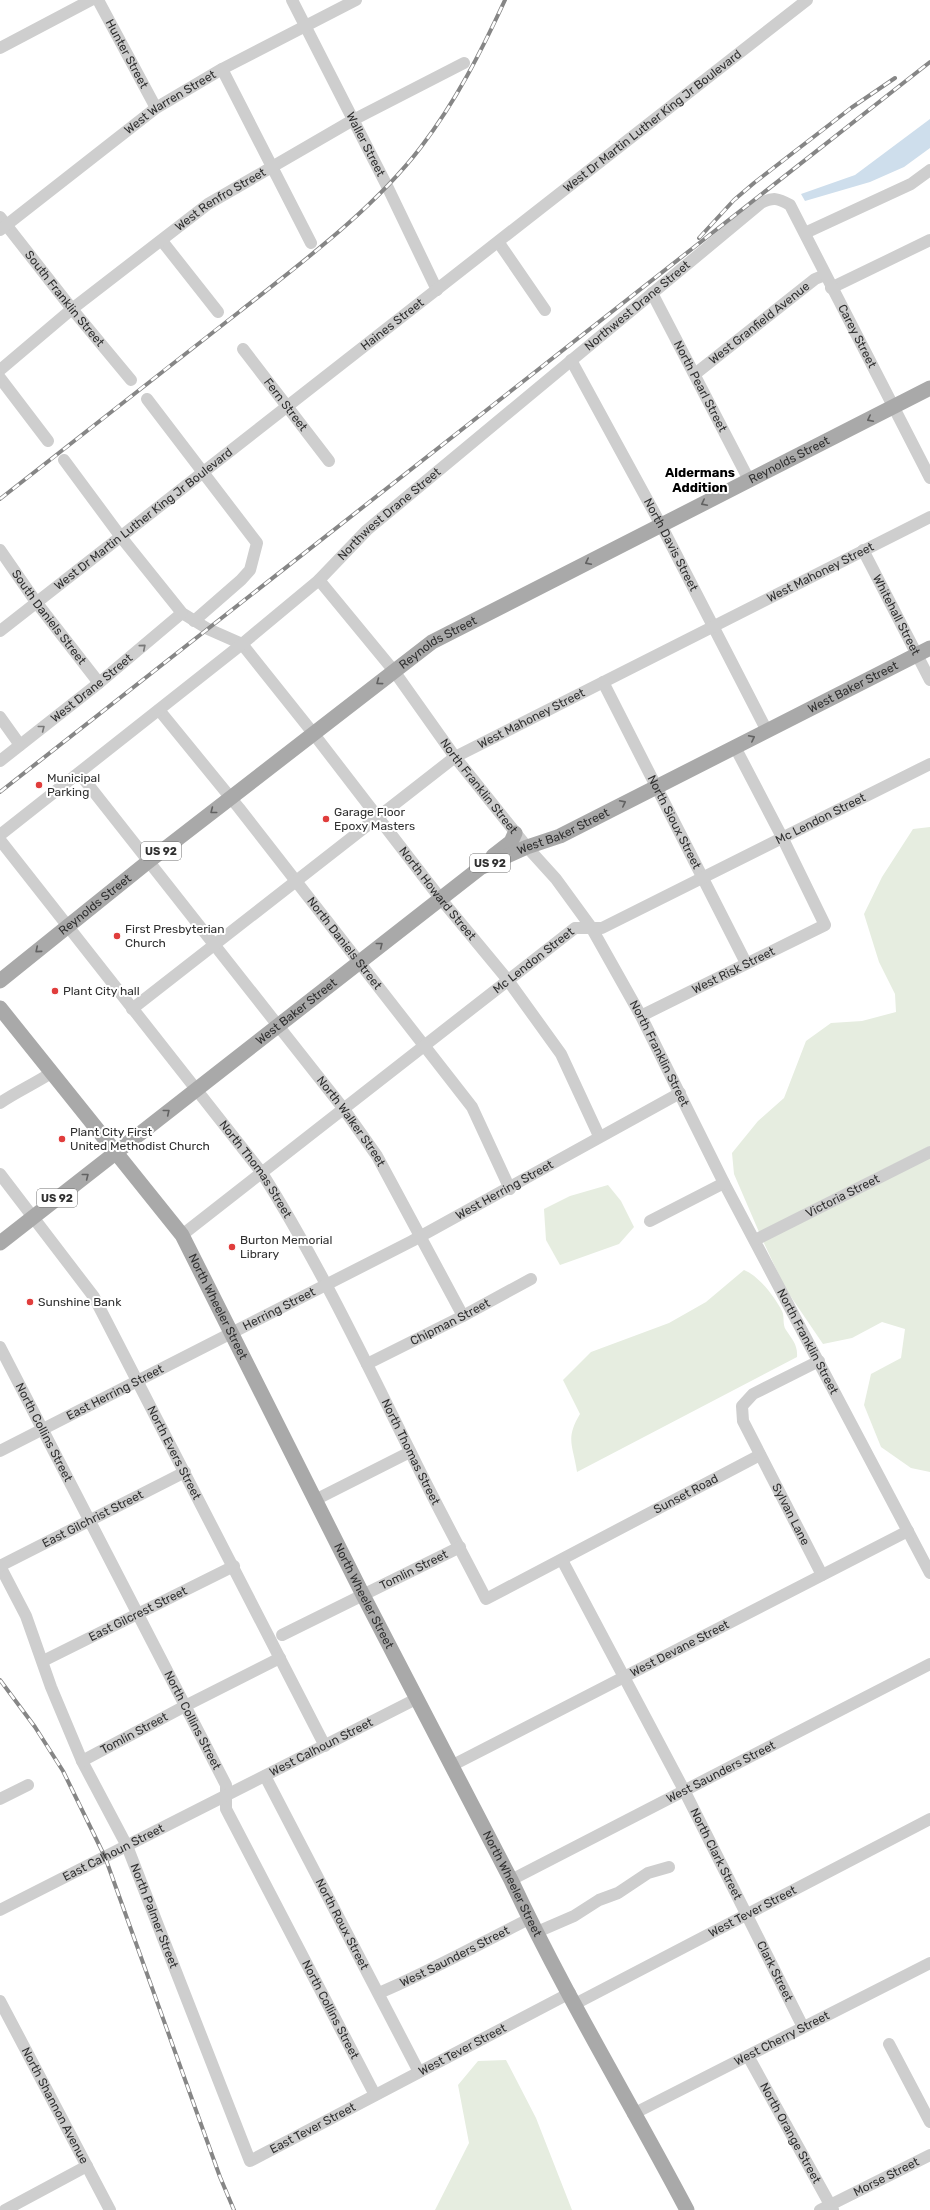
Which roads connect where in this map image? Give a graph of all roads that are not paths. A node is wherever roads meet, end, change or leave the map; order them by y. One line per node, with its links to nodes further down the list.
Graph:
1 (91, 0): 7 (street)
2 (98, 0): 10 (street, Hunter Street)
3 (292, 0): 6 (street, Waller Street)
4 (356, 0): 6 (street, West Warren Street)
5 (807, 0): 20 (street, West Dr Martin Luther King Jr Boulevard)
6 (305, 26): 9 (street, West Warren Street); 11 (street, Waller Street)
7 (0, 48)
8 (464, 63): 11 (street, West Renfro Street)
9 (222, 69): 10 (street, West Warren Street); 12 (street)
10 (156, 108): 15 (street, West Warren Street)
11 (353, 120): 12 (street, West Renfro Street); 23 (street, Waller Street)
12 (273, 167): 18 (street, West Renfro Street); 19 (street)
13 (930, 170): 16 (street)
14 (780, 198): 16 (street, Carey Street); 24 (street, Northwest Drane Street)
15 (2, 224): 25 (street, South Franklin Street)
16 (805, 233): 21 (street, Carey Street)
17 (930, 240): 22 (street)
18 (162, 241): 25 (street, West Renfro Street); 27 (street)
19 (311, 243)
20 (499, 243): 23 (street, Haines Street); 26 (street)
21 (825, 275): 22 (street, Carey Street); 31 (street, West Granfield Avenue)
22 (832, 288): 37 (street, Carey Street)
23 (437, 290): 36 (street, Haines Street)
24 (652, 293): 29 (street, Northwest Drane Street); 31 (street, North Pearl Street)
25 (72, 309): 30 (street, West Renfro Street); 33 (street, South Franklin Street)
26 (545, 310)
27 (218, 312)
28 (243, 349): 36 (street, Fern Street)
29 (571, 360): 45 (street, North Davis Street); 49 (street, Northwest Drane Street)
30 (0, 370)
31 (695, 374): 43 (street, North Pearl Street)
32 (0, 378): 38 (street)
33 (131, 380)
34 (930, 388): 37 (main road, Reynolds Street / US 92)
35 (147, 399): 41 (street)
36 (286, 406): 40 (street, Fern Street); 41 (street, West Dr Martin Luther King Jr Boulevard)
37 (894, 407): 42 (street, Carey Street); 43 (main road, Reynolds Street / US 92, one-way to 43)
38 (48, 441)
39 (64, 460): 46 (street)
40 (329, 460)
41 (203, 473): 46 (street, West Dr Martin Luther King Jr Boulevard); 52 (street)
42 (930, 478)
43 (749, 480): 45 (main road, Reynolds Street / US 92, one-way to 45)
44 (930, 517): 48 (street, West Mahoney Street)
45 (661, 525): 53 (street, North Davis Street); 57 (main road, Reynolds Street / US 92, one-way to 57)
46 (121, 537): 50 (street, West Dr Martin Luther King Jr Boulevard); 51 (street)
47 (0, 550): 50 (street, South Daniels Street)
48 (863, 550): 53 (street, West Mahoney Street); 56 (street, Whitehall Street)
49 (320, 580): 55 (street, Northwest Drane Street); 57 (street, North Franklin Street)
50 (36, 602): 54 (street, West Dr Martin Luther King Jr Boulevard); 60 (street, South Daniels Street)
51 (182, 613): 52 (street); 60 (street, West Drane Street, one-way to 51)
52 (194, 621): 55 (street)
53 (714, 627): 59 (street, West Mahoney Street); 63 (street, North Davis Street)
54 (0, 631)
55 (242, 644): 61 (street, Northwest Drane Street); 64 (street, North Howard Street)
56 (923, 652): 58 (street, Whitehall Street); 63 (main road, West Baker Street / US 92)
57 (394, 671): 64 (main road, Reynolds Street / US 92, one-way to 64); 67 (street, North Franklin Street)
58 (930, 680)
59 (603, 682): 67 (street, West Mahoney Street); 71 (street, North Sioux Street)
60 (99, 683): 65 (street, West Drane Street, one-way to 60)
61 (159, 710): 70 (street, Northwest Drane Street); 72 (street, North Daniels Street)
62 (0, 717): 65 (street)
63 (768, 730): 66 (main road, West Baker Street / US 92, one-way to 63)
64 (312, 733): 72 (main road, Reynolds Street / US 92); 73 (street, North Howard Street)
65 (20, 745): 68 (street, West Drane Street)
66 (734, 747): 71 (main road, West Baker Street / US 92); 76 (street)
67 (455, 757): 73 (street, West Mahoney Street); 74 (street, North Franklin Street)
68 (0, 761)
69 (930, 764): 76 (street, Mc Lendon Street)
70 (79, 773): 75 (street, Northwest Drane Street); 79 (street, North Walker Street)
71 (657, 786): 78 (main road, West Baker Street / US 92, one-way to 71); 81 (street, North Sioux Street)
72 (231, 797): 79 (main road, Reynolds Street / US 92, one-way to 79); 82 (street, North Daniels Street)
73 (377, 816): 82 (street, West Mahoney Street); 83 (street, North Howard Street)
74 (515, 833): 78 (street, North Franklin Street); 80 (main road, US 92)
75 (0, 835)
76 (782, 837): 81 (street, Mc Lendon Street); 88 (street, West Risk Street)
77 (0, 840): 84 (street, North Thomas Street)
78 (527, 847): 80 (main road, West Baker Street / US 92); 85 (street, North Franklin Street)
79 (148, 861): 84 (main road, Reynolds Street / US 92); 86 (street, North Walker Street)
80 (480, 868): 83 (main road, West Baker Street / US 92)
81 (703, 876): 85 (street, Mc Lendon Street); 88 (street, North Sioux Street)
82 (296, 881): 86 (street, West Mahoney Street); 87 (street, North Daniels Street)
83 (440, 898): 87 (main road, West Baker Street / US 92, one-way to 83); 89 (street, North Howard Street)
84 (68, 925): 90 (main road, Reynolds Street / US 92, one-way to 90); 92 (street, North Thomas Street)
85 (591, 927): 89 (street, Mc Lendon Street); 93 (street, North Franklin Street)
86 (213, 944): 92 (street, West Mahoney Street); 94 (street, North Walker Street)
87 (359, 962): 94 (main road, West Baker Street / US 92); 95 (street, North Daniels Street)
88 (746, 963): 93 (street, West Risk Street)
89 (507, 979): 95 (street, Mc Lendon Street); 101 (street, North Howard Street)
90 (0, 981)
91 (0, 1008): 96 (main road, North Wheeler Street)
92 (132, 1009): 97 (street, North Thomas Street)
93 (641, 1016): 98 (street, North Franklin Street)
94 (277, 1026): 97 (main road, West Baker Street / US 92); 100 (street, North Walker Street)
95 (424, 1044): 100 (street, Mc Lendon Street); 107 (street, North Daniels Street)
96 (51, 1073): 99 (street); 103 (main road, North Wheeler Street)
97 (195, 1089): 103 (main road, West Baker Street / US 92, one-way to 97); 104 (street, North Thomas Street)
98 (680, 1094): 101 (street, West Herring Street); 106 (street, North Franklin Street)
99 (0, 1103)
100 (343, 1108): 104 (street, Mc Lendon Street); 111 (street, North Walker Street)
101 (599, 1136): 107 (street, West Herring Street)
102 (930, 1152): 112 (street, Victoria Street)
103 (115, 1154): 108 (main road, US 92, one-way to 103); 110 (main road, North Wheeler Street)
104 (262, 1173): 110 (street, Mc Lendon Street); 115 (street, North Thomas Street)
105 (0, 1174): 108 (street, North Evers Street)
106 (724, 1183): 109 (street); 112 (street, North Franklin Street)
107 (510, 1189): 111 (street, West Herring Street)
108 (34, 1217): 113 (main road, US 92); 121 (street, North Evers Street)
109 (650, 1221)
110 (182, 1235): 117 (main road, North Wheeler Street)
111 (420, 1237): 115 (street, West Herring Street); 116 (street, North Walker Street)
112 (755, 1240): 119 (street, North Franklin Street)
113 (0, 1243)
114 (531, 1279): 116 (street, Chipman Street)
115 (328, 1285): 117 (street, Herring Street); 120 (street, North Thomas Street)
116 (463, 1316): 120 (street, Chipman Street)
117 (231, 1335): 121 (street, East Herring Street); 127 (main road, North Wheeler Street)
118 (0, 1347): 122 (street, North Collins Street)
119 (818, 1361): 125 (street); 129 (street, North Franklin Street)
120 (367, 1364): 124 (street, North Thomas Street)
121 (138, 1381): 122 (street, East Herring Street); 126 (street, North Evers Street)
122 (44, 1429): 123 (street, East Herring Street); 128 (street, North Collins Street)
123 (0, 1451)
124 (410, 1452): 127 (street); 130 (street, North Thomas Street)
125 (760, 1455): 131 (street, Sunset Road); 135 (street, Sylvan Lane)
126 (185, 1472): 128 (street, East Gilchrist Street); 133 (street, North Evers Street)
127 (315, 1500): 136 (main road, North Wheeler Street)
128 (91, 1520): 132 (street, East Gilchrist Street); 138 (street, North Collins Street)
129 (908, 1530): 134 (street, North Franklin Street); 135 (street, West Devane Street)
130 (460, 1547): 136 (street, Tomlin Street); 137 (street, North Thomas Street)
131 (562, 1560): 137 (street, Sunset Road); 143 (street, North Clark Street)
132 (0, 1566): 141 (street, North Palmer Street)
133 (234, 1566): 138 (street, East Gilcrest Street); 140 (street, North Evers Street)
134 (930, 1573)
135 (822, 1575): 143 (street, West Devane Street)
136 (363, 1596): 139 (street, Tomlin Street); 144 (main road, North Wheeler Street)
137 (486, 1599)
138 (139, 1614): 141 (street, East Gilcrest Street); 145 (street, North Collins Street)
139 (282, 1635)
140 (280, 1658): 145 (street, Tomlin Street); 146 (street, North Evers Street)
141 (43, 1660): 147 (street, North Palmer Street)
142 (930, 1664): 151 (street, West Saunders Street)
143 (624, 1678): 148 (street, West Devane Street); 151 (street, North Clark Street)
144 (416, 1700): 146 (street, West Calhoun Street); 148 (main road, North Wheeler Street)
145 (186, 1705): 147 (street, Tomlin Street); 152 (street, North Collins Street)
146 (325, 1746): 149 (street, West Calhoun Street)
147 (82, 1761): 155 (street, North Palmer Street)
148 (451, 1766): 157 (main road, North Wheeler Street)
149 (265, 1776): 152 (street, West Calhoun Street); 162 (street, North Roux Street)
150 (28, 1785): 153 (street)
151 (685, 1792): 157 (street, West Saunders Street); 159 (street, North Clark Street)
152 (228, 1796): 155 (street, East Calhoun Street); 170 (street, North Collins Street)
153 (0, 1799)
154 (930, 1819): 159 (street, West Tever Street)
155 (127, 1846): 158 (street, East Calhoun Street); 174 (street, North Palmer Street)
156 (668, 1867): 160 (street, West Saunders Street)
157 (512, 1880): 160 (main road, North Wheeler Street)
158 (0, 1910)
159 (746, 1916): 163 (street, West Tever Street); 166 (street, Clark Street)
160 (533, 1926): 162 (street, West Saunders Street); 163 (main road, North Wheeler Street)
161 (930, 1963): 166 (street, West Cherry Street)
162 (379, 1993): 169 (street, North Roux Street)
163 (572, 1998): 169 (street, West Tever Street); 171 (main road, North Wheeler Street)
164 (0, 2002): 165 (street, North Shannon Avenue)
165 (3, 2016): 175 (street, North Shannon Avenue)
166 (803, 2026): 168 (street, West Cherry Street)
167 (889, 2044): 172 (street)
168 (748, 2056): 171 (street, West Cherry Street); 176 (street, North Orange Street)
169 (419, 2072): 170 (street, West Tever Street)
170 (376, 2095): 174 (street, East Tever Street)
171 (633, 2114): 179 (main road, North Wheeler Street)
172 (930, 2122)
173 (930, 2155): 176 (street, Morse Street)
174 (250, 2161)
175 (87, 2166): 177 (street); 178 (street, North Shannon Avenue)
176 (828, 2208)
177 (5, 2210)
178 (110, 2210)
179 (687, 2210)

